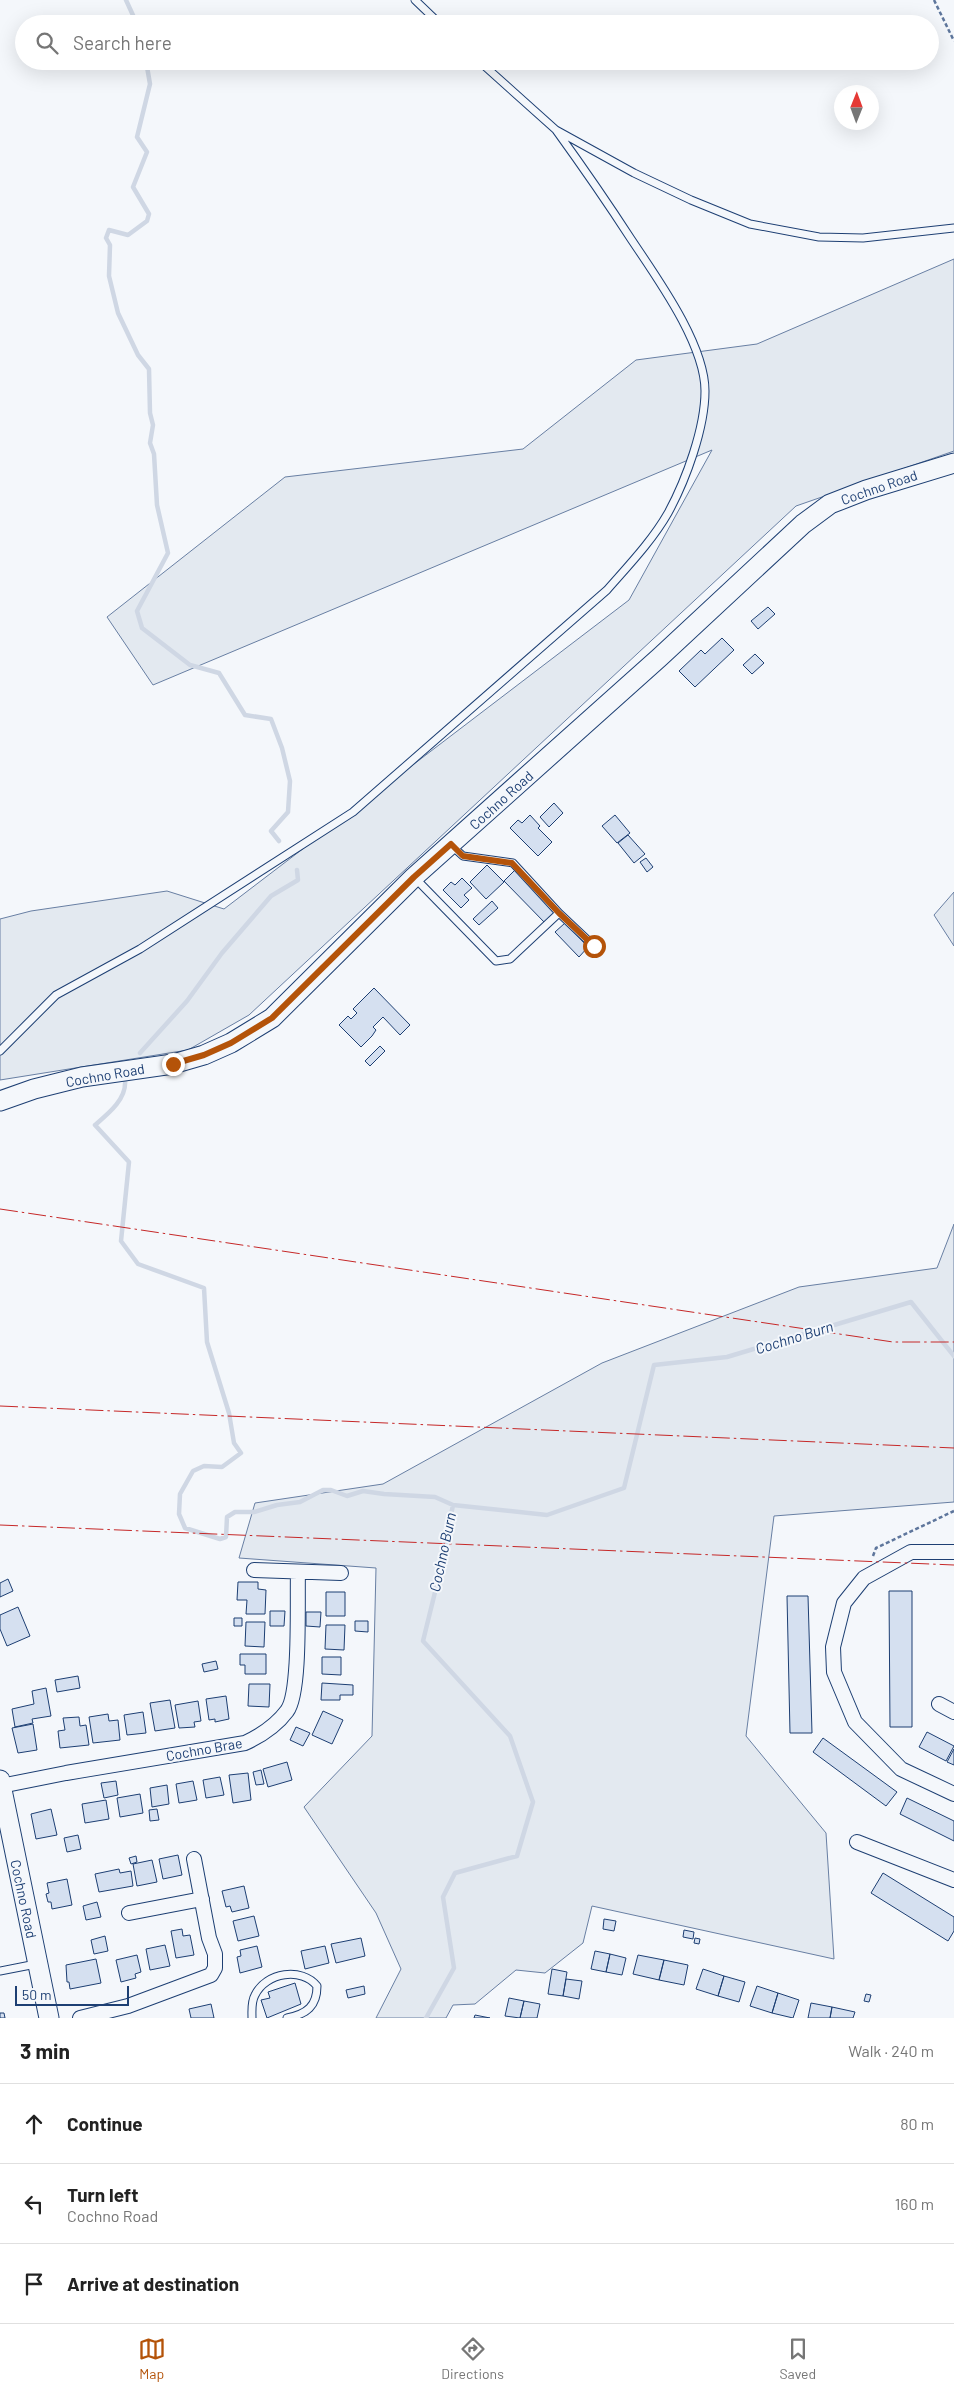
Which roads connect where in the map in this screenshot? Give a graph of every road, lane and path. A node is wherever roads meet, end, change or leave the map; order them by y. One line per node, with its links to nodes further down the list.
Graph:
1 (415, 0): 3 (lane)
2 (934, 0): 4 (path)
3 (431, 15)
4 (954, 41)
5 (489, 70): 6 (lane)
6 (556, 130): 7 (lane); 13 (lane)
7 (954, 228)
8 (954, 463): 9 (street, Cochno Road)
9 (451, 844): 10 (street, Cochno Road); 11 (lane)
10 (414, 877): 11 (lane); 14 (street, Cochno Road)
11 (559, 913): 12 (lane)
12 (594, 946)
13 (0, 1051)
14 (0, 1101)
15 (954, 1552): 22 (street)
16 (254, 1570): 17 (street)
17 (298, 1572): 18 (street); 21 (street, Cochno Brae)
18 (341, 1573)
19 (939, 1704): 20 (street)
20 (954, 1712)
21 (1, 1783): 28 (street, Cochno Road)
22 (954, 1794)
23 (857, 1842): 25 (street)
24 (194, 1859): 26 (street)
25 (954, 1880)
26 (202, 1899): 27 (street); 31 (street)
27 (129, 1913)
28 (38, 1964): 29 (lane); 30 (street, Cochno Road)
29 (0, 1971)
30 (49, 2018)
31 (80, 2018)
32 (252, 2018): 33 (lane)
33 (287, 2018)

